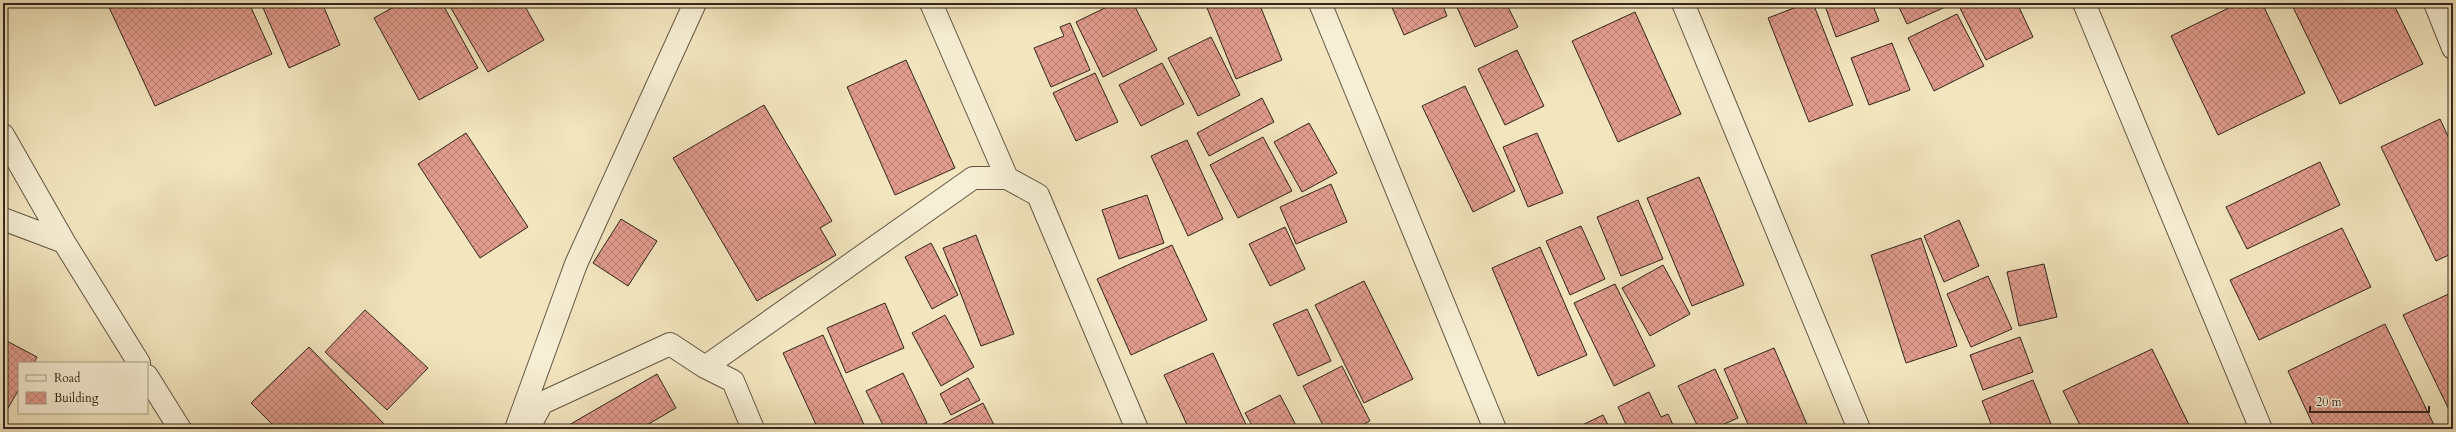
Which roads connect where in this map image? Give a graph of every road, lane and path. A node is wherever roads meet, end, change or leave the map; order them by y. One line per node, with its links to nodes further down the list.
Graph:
1 (695, 3): 16 (street)
2 (931, 3): 9 (street)
3 (1320, 3): 20 (street)
4 (1683, 3): 21 (street)
5 (2084, 3): 22 (street)
6 (2436, 3): 7 (street)
7 (2453, 48)
8 (3, 135): 11 (street)
9 (1007, 178): 13 (street); 19 (street)
10 (3, 219): 11 (street)
11 (64, 242): 12 (street)
12 (138, 362)
13 (705, 367): 17 (street); 18 (street)
14 (148, 378): 15 (street)
15 (180, 429)
16 (516, 429)
17 (528, 429)
18 (753, 429)
19 (1137, 429)
20 (1495, 429)
21 (1859, 429)
22 (2261, 429)

